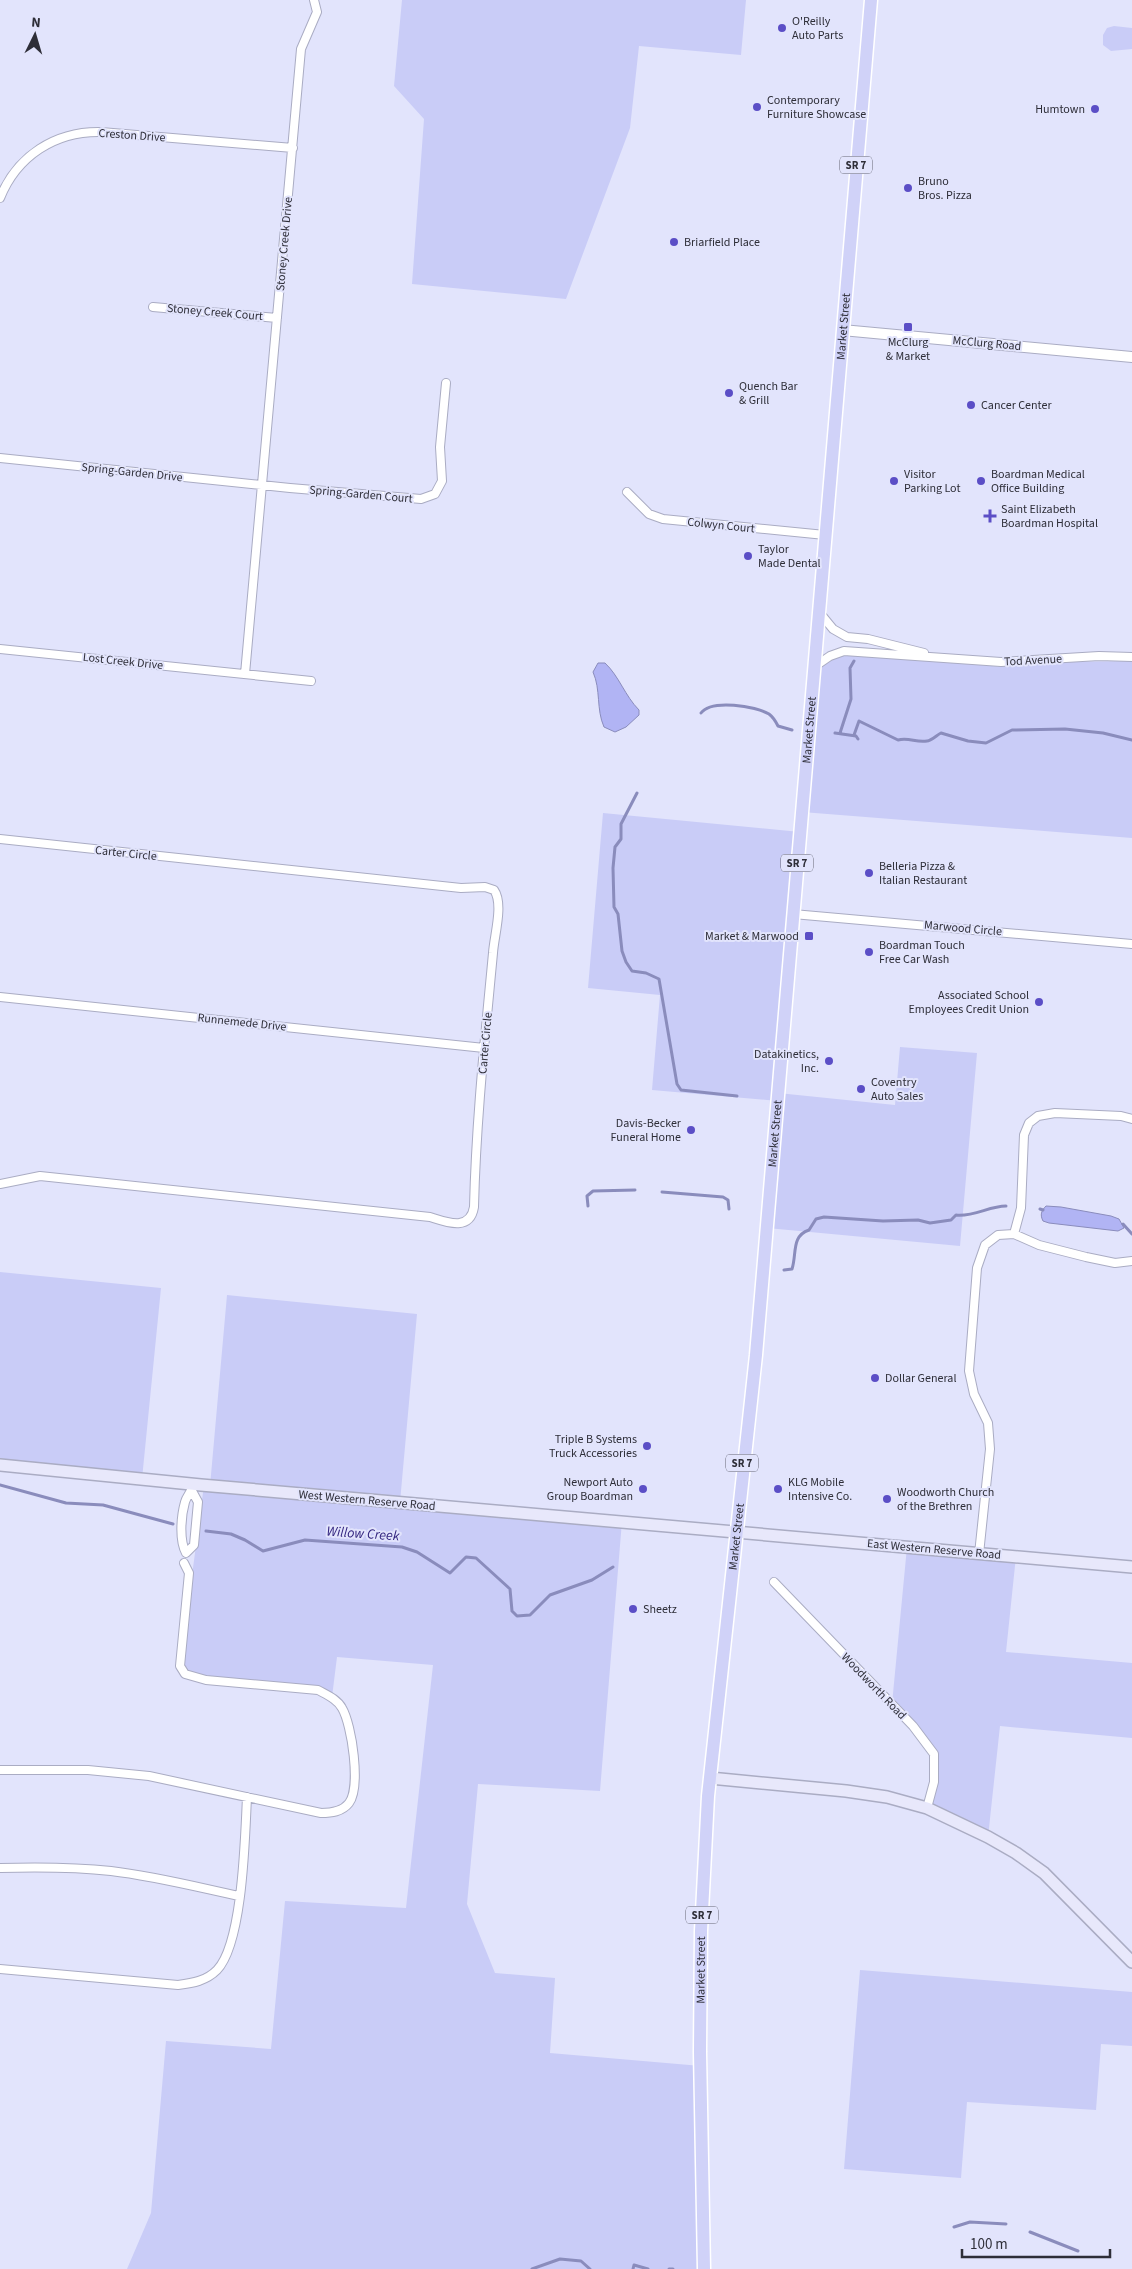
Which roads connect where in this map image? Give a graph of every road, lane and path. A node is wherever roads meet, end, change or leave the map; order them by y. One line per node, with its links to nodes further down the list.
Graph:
1 (872, 0): 7 (main road, Market Street / SR 7)
2 (315, 3): 3 (street, Stoney Creek Drive)
3 (293, 148): 4 (street, Creston Drive); 6 (street, Stoney Creek Drive)
4 (0, 198)
5 (153, 306): 6 (street, Stoney Creek Court)
6 (277, 318): 11 (street, Stoney Creek Drive)
7 (842, 330): 8 (street, McClurg Road); 13 (main road, Market Street / SR 7)
8 (1132, 357)
9 (446, 384): 11 (street, Spring-Garden Court)
10 (0, 458): 11 (street, Spring-Garden Drive)
11 (263, 486): 19 (street)
12 (626, 492): 13 (street, Colwyn Court)
13 (825, 535): 14 (main road, Market Street / SR 7)
14 (818, 612): 16 (street, Tod Avenue); 18 (main road, Market Street / SR 7)
15 (0, 649): 19 (street, Lost Creek Drive)
16 (935, 656): 17 (street, Tod Avenue); 18 (street, Tod Avenue)
17 (1132, 657)
18 (814, 667): 22 (main road, Market Street / SR 7)
19 (245, 674): 20 (street, Lost Creek Drive)
20 (310, 681)
21 (0, 839): 25 (street, Carter Circle)
22 (793, 914): 23 (street, Marwood Circle); 32 (main road, Market Street / SR 7)
23 (1132, 944)
24 (0, 997): 25 (street, Runnemede Drive)
25 (484, 1048): 27 (street, Carter Circle)
26 (1132, 1119): 28 (street)
27 (0, 1184)
28 (1014, 1234): 29 (street); 33 (street)
29 (1132, 1261)
30 (0, 1465): 31 (main road, West Western Reserve Road)
31 (192, 1488): 31 (street); 32 (main road, West Western Reserve Road)
32 (735, 1531): 33 (main road, East Western Reserve Road); 38 (main road, Market Street / SR 7)
33 (979, 1554): 35 (main road, East Western Reserve Road)
34 (184, 1563): 39 (street)
35 (1132, 1567)
36 (774, 1582): 40 (street, Woodworth Road)
37 (0, 1770): 39 (street)
38 (710, 1778): 40 (main road); 45 (main road, Market Street / SR 7)
39 (247, 1798): 42 (street)
40 (928, 1808): 43 (main road)
41 (0, 1868): 42 (street)
42 (239, 1896): 44 (street)
43 (1132, 1962)
44 (0, 1969)
45 (704, 2269)

